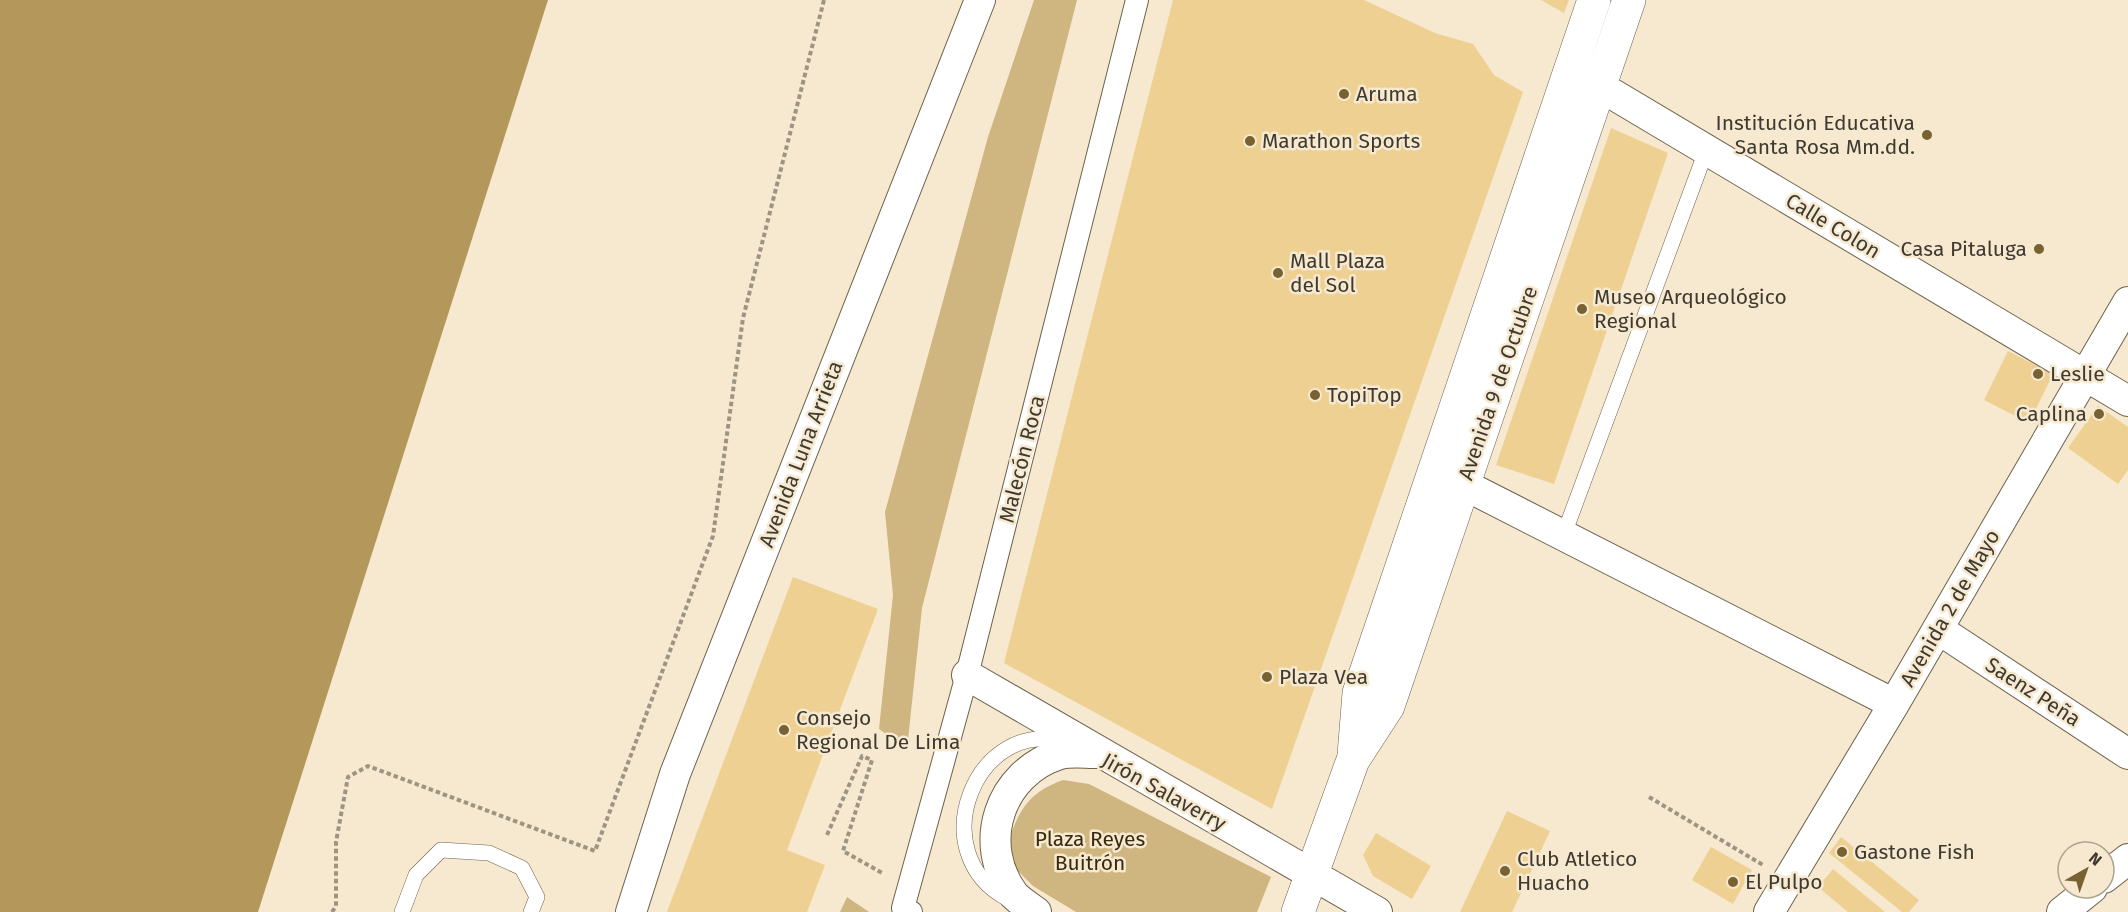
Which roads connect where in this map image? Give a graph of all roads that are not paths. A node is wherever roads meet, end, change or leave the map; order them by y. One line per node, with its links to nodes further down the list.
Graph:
1 (980, 0): 26 (street, Avenida Luna Arrieta)
2 (1137, 0): 15 (street, Malecón Roca)
3 (1594, 0): 5 (street, Avenida 9 de Octubre)
4 (1629, 0): 6 (street, Avenida 9 de Octubre)
5 (1570, 69): 6 (street, Calle Colon); 11 (street, Avenida 9 de Octubre)
6 (1598, 86): 7 (street, Calle Colon); 12 (street, Avenida 9 de Octubre)
7 (1706, 151): 9 (street, Calle Colon); 13 (lane)
8 (2128, 302): 9 (street, Avenida 2 de Mayo)
9 (2084, 375): 10 (street, Calle Colon); 14 (street, Avenida 2 de Mayo)
10 (2128, 401)
11 (1434, 470): 12 (street); 19 (street, Avenida 9 de Octubre)
12 (1464, 483): 13 (street); 19 (street, Avenida 9 de Octubre)
13 (1564, 534): 16 (street)
14 (1938, 629): 16 (street, Avenida 2 de Mayo); 18 (street, Saenz Peña)
15 (967, 675): 17 (street); 27 (street, Malecón Roca)
16 (1894, 704): 31 (street, Avenida 2 de Mayo)
17 (1096, 753): 22 (street, Jirón Salaverry); 28 (street, Jirón Salaverry)
18 (2128, 754)
19 (1353, 760): 22 (street, Avenida 9 de Octubre)
20 (2128, 859): 21 (street)
21 (2116, 868)
22 (1311, 876): 29 (street, Avenida 9 de Octubre); 30 (street, Jirón Salaverry)
23 (2077, 900): 32 (street)
24 (402, 912): 25 (lane)
25 (531, 912)
26 (631, 912)
27 (911, 912)
28 (1034, 912)
29 (1298, 912)
30 (1377, 912)
31 (1768, 912)
32 (2062, 912)

